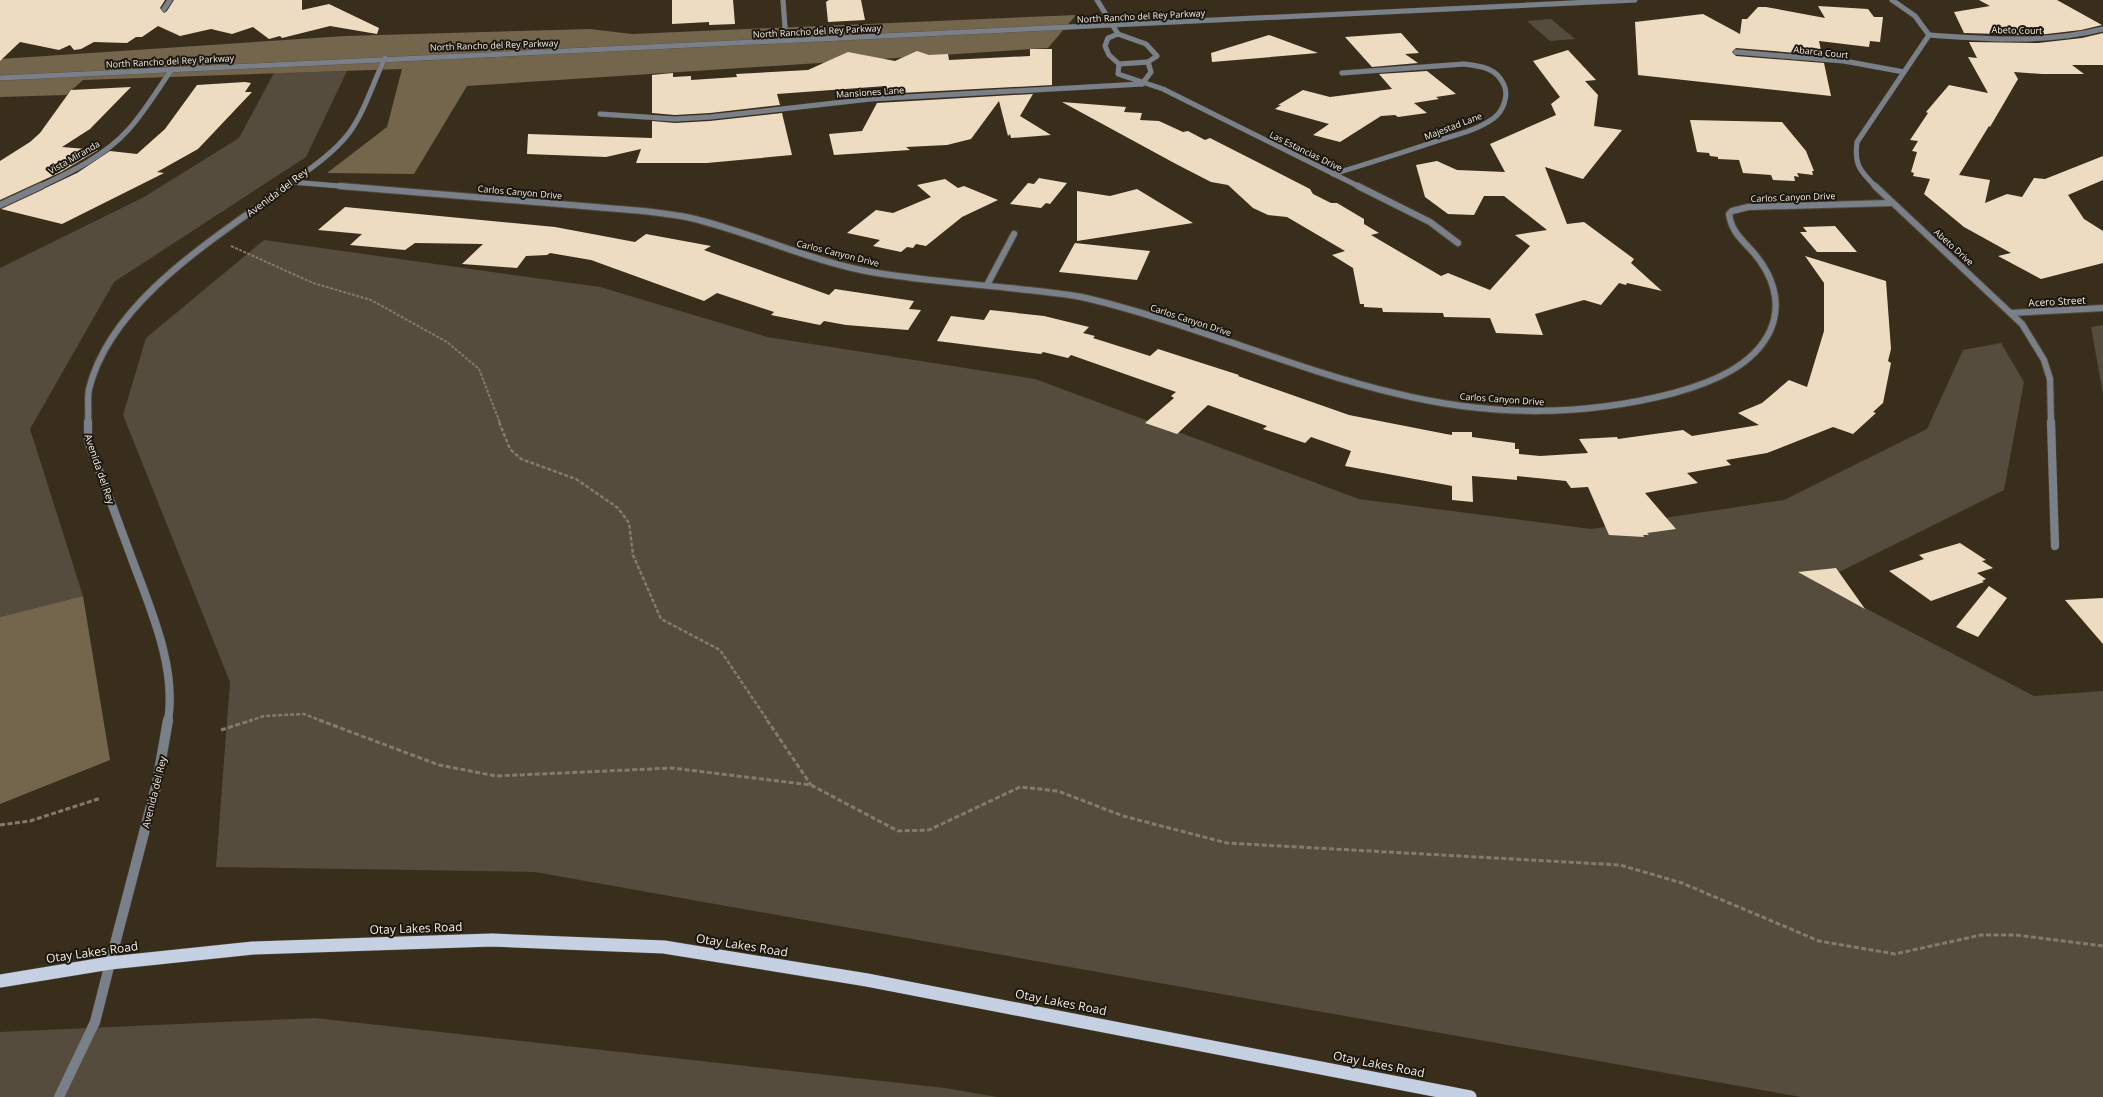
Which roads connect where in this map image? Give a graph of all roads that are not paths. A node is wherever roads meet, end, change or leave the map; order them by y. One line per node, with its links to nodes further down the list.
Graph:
1 (170, 0): 6 (street)
2 (783, 0): 11 (street)
3 (1097, 0): 7 (street)
4 (1635, 0): 7 (street, North Rancho del Rey Parkway)
5 (1892, 0): 10 (street)
6 (164, 9)
7 (1113, 26): 9 (street); 11 (street, North Rancho del Rey Parkway)
8 (2103, 30): 10 (street, Abeto Court)
9 (1118, 34): 14 (street); 15 (street, Las Estancias Drive)
10 (1929, 34): 17 (street, Abeto Drive)
11 (786, 41): 13 (street, North Rancho del Rey Parkway)
12 (1736, 52): 17 (street, Abarca Court)
13 (385, 58): 16 (street, North Rancho del Rey Parkway); 23 (street, Avenida del Rey)
14 (1148, 62): 15 (street); 20 (street)
15 (1119, 64): 20 (street, Las Estancias Drive)
16 (172, 69): 19 (street, North Rancho del Rey Parkway); 25 (street, Vista Miranda)
17 (1904, 72): 24 (street, Abeto Drive)
18 (1342, 73): 22 (street, Majestad Lane)
19 (0, 78)
20 (1142, 84): 21 (street, Mansiones Lane); 22 (street, Las Estancias Drive)
21 (600, 114)
22 (1333, 174): 27 (street, Las Estancias Drive)
23 (291, 182): 28 (street, Carlos Canyon Drive); 32 (street, Avenida del Rey)
24 (1891, 203): 28 (street, Carlos Canyon Drive); 30 (street, Abeto Drive)
25 (0, 205)
26 (1014, 234): 28 (street)
27 (1458, 243)
28 (987, 285)
29 (2103, 308): 30 (street, Acero Street)
30 (2011, 313): 31 (street, Abeto Drive)
31 (2055, 546)
32 (110, 963): 33 (main road, Otay Lakes Road); 34 (street, Avenida del Rey); 35 (main road, Otay Lakes Road)
33 (0, 981)
34 (59, 1097)
35 (1470, 1097)

